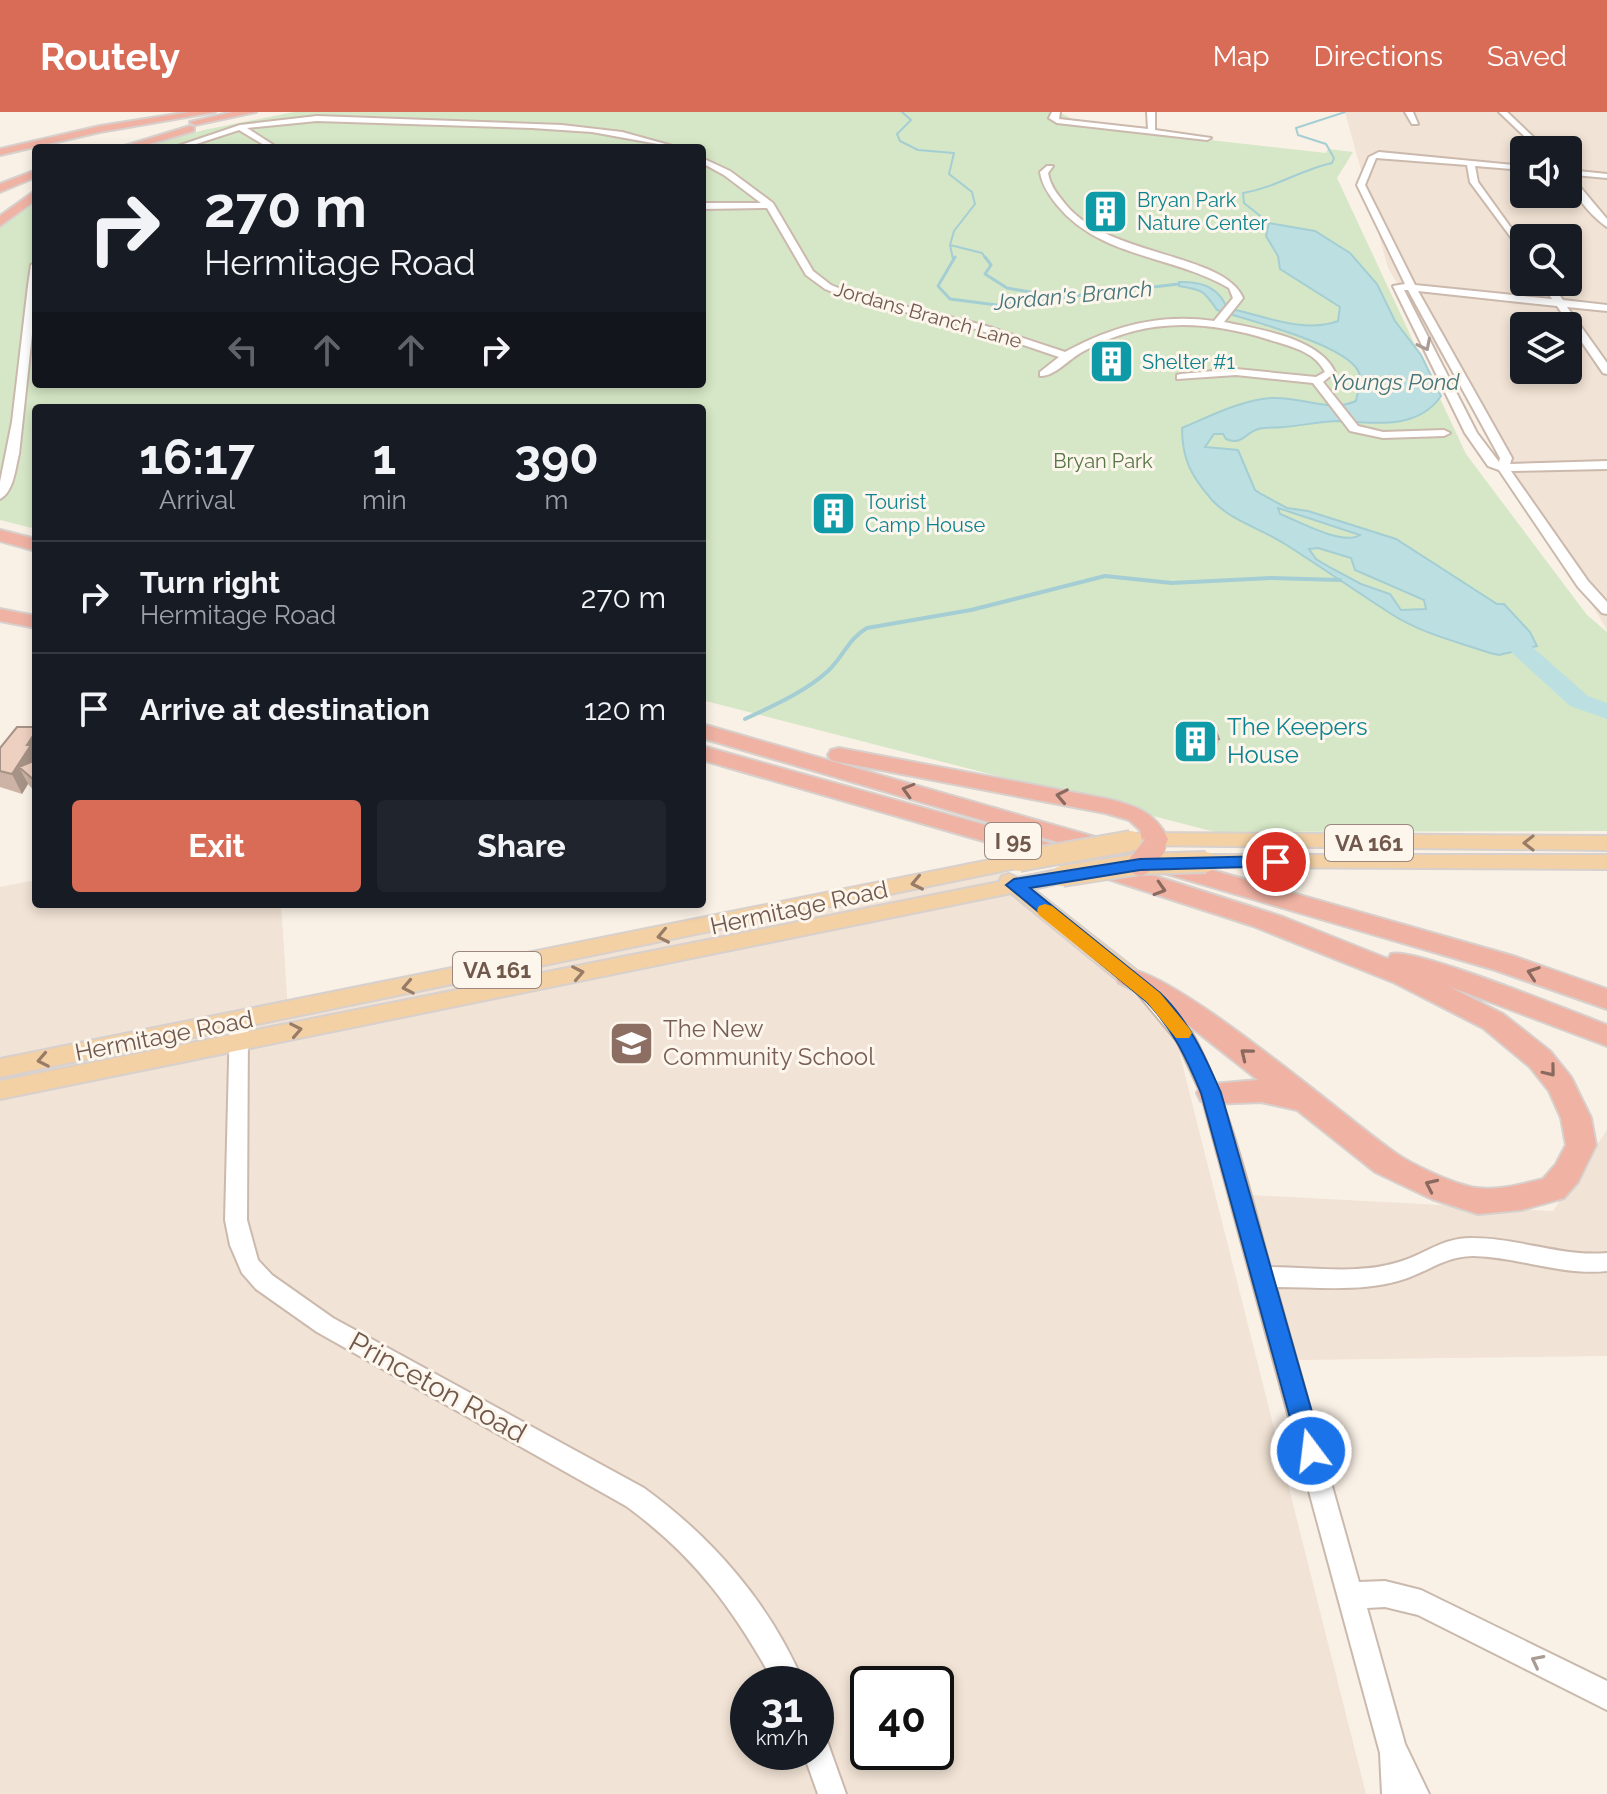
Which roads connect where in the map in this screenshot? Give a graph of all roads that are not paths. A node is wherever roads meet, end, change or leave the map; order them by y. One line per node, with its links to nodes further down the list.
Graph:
1 (210, 112): 8 (highway)
2 (251, 112): 16 (highway)
3 (270, 112): 17 (highway)
4 (1151, 112): 11 (street)
5 (1409, 112): 9 (street)
6 (1503, 112): 12 (street)
7 (1057, 116): 11 (street)
8 (170, 118): 14 (highway); 15 (highway)
9 (1415, 122)
10 (240, 127): 18 (street); 19 (street); 20 (street)
11 (1150, 132): 13 (street)
12 (1528, 136)
13 (1207, 138)
14 (35, 144)
15 (55, 144)
16 (112, 144)
17 (137, 144)
18 (188, 144)
19 (268, 144)
20 (664, 144)
21 (32, 145): 23 (highway)
22 (32, 149): 24 (highway)
23 (0, 152)
24 (0, 158)
25 (706, 162): 36 (street, Jordans Branch Lane)
26 (1471, 163): 27 (street); 41 (street); 42 (street)
27 (1510, 167)
28 (1050, 168): 47 (street)
29 (1582, 173): 31 (street)
30 (32, 175): 32 (highway)
31 (1607, 176)
32 (0, 188)
33 (32, 188): 38 (highway)
34 (1582, 195): 40 (street)
35 (32, 197): 39 (highway)
36 (770, 205): 37 (street); 48 (street, Jordans Branch Lane)
37 (706, 206)
38 (0, 207)
39 (0, 222)
40 (1607, 224)
41 (1510, 232)
42 (1410, 285): 45 (street); 55 (street); 55 (street, one-way to 55)
43 (32, 292): 56 (street)
44 (1555, 296): 45 (street)
45 (1560, 303): 46 (street); 49 (street)
46 (1607, 308)
47 (1219, 321): 48 (street); 52 (street)
48 (1066, 356): 50 (street)
49 (1607, 371)
50 (1044, 374)
51 (1181, 377): 52 (street)
52 (1316, 380): 53 (street)
53 (1444, 433)
54 (1607, 465): 55 (street)
55 (1503, 468): 61 (street)
56 (2, 492)
57 (0, 535): 58 (highway)
58 (32, 544)
59 (0, 551): 60 (highway)
60 (32, 560)
61 (1607, 610)
62 (0, 615): 63 (highway)
63 (32, 621)
64 (706, 732): 68 (highway, one-way to 64)
65 (706, 732): 74 (highway, I 95, one-way to 65)
66 (706, 756): 72 (highway, I 95, one-way to 72)
67 (1607, 843): 68 (main road, Hermitage Road / VA 161, one-way to 68)
68 (1145, 848): 69 (main road, Hermitage Road / VA 161, bridge); 70 (main road, Hermitage Road / VA 161, bridge); 71 (main road, Hermitage Road / VA 161, bridge)
69 (1607, 862)
70 (994, 866): 71 (main road); 75 (main road, Hermitage Road / VA 161, one-way to 75)
71 (1014, 885): 73 (main road); 75 (main road, Hermitage Road / VA 161, one-way to 71)
72 (1261, 919): 76 (highway, I 95); 80 (highway, one-way to 80)
73 (1128, 976): 79 (street); 80 (highway, one-way to 73)
74 (1607, 999)
75 (239, 1032): 77 (main road, Hermitage Road / VA 161, one-way to 77); 78 (main road, Hermitage Road / VA 161); 84 (street, Princeton Road)
76 (1607, 1036)
77 (0, 1068)
78 (0, 1090)
79 (1211, 1093): 80 (highway); 82 (street)
80 (1306, 1103)
81 (1607, 1262): 82 (street)
82 (1263, 1277): 83 (street)
83 (1351, 1596): 85 (street, one-way to 83); 86 (street)
84 (780, 1666)
85 (1607, 1696)
86 (1392, 1748): 89 (street); 90 (street)
87 (824, 1770): 88 (street)
88 (832, 1794)
89 (1396, 1794)
90 (1415, 1794)

